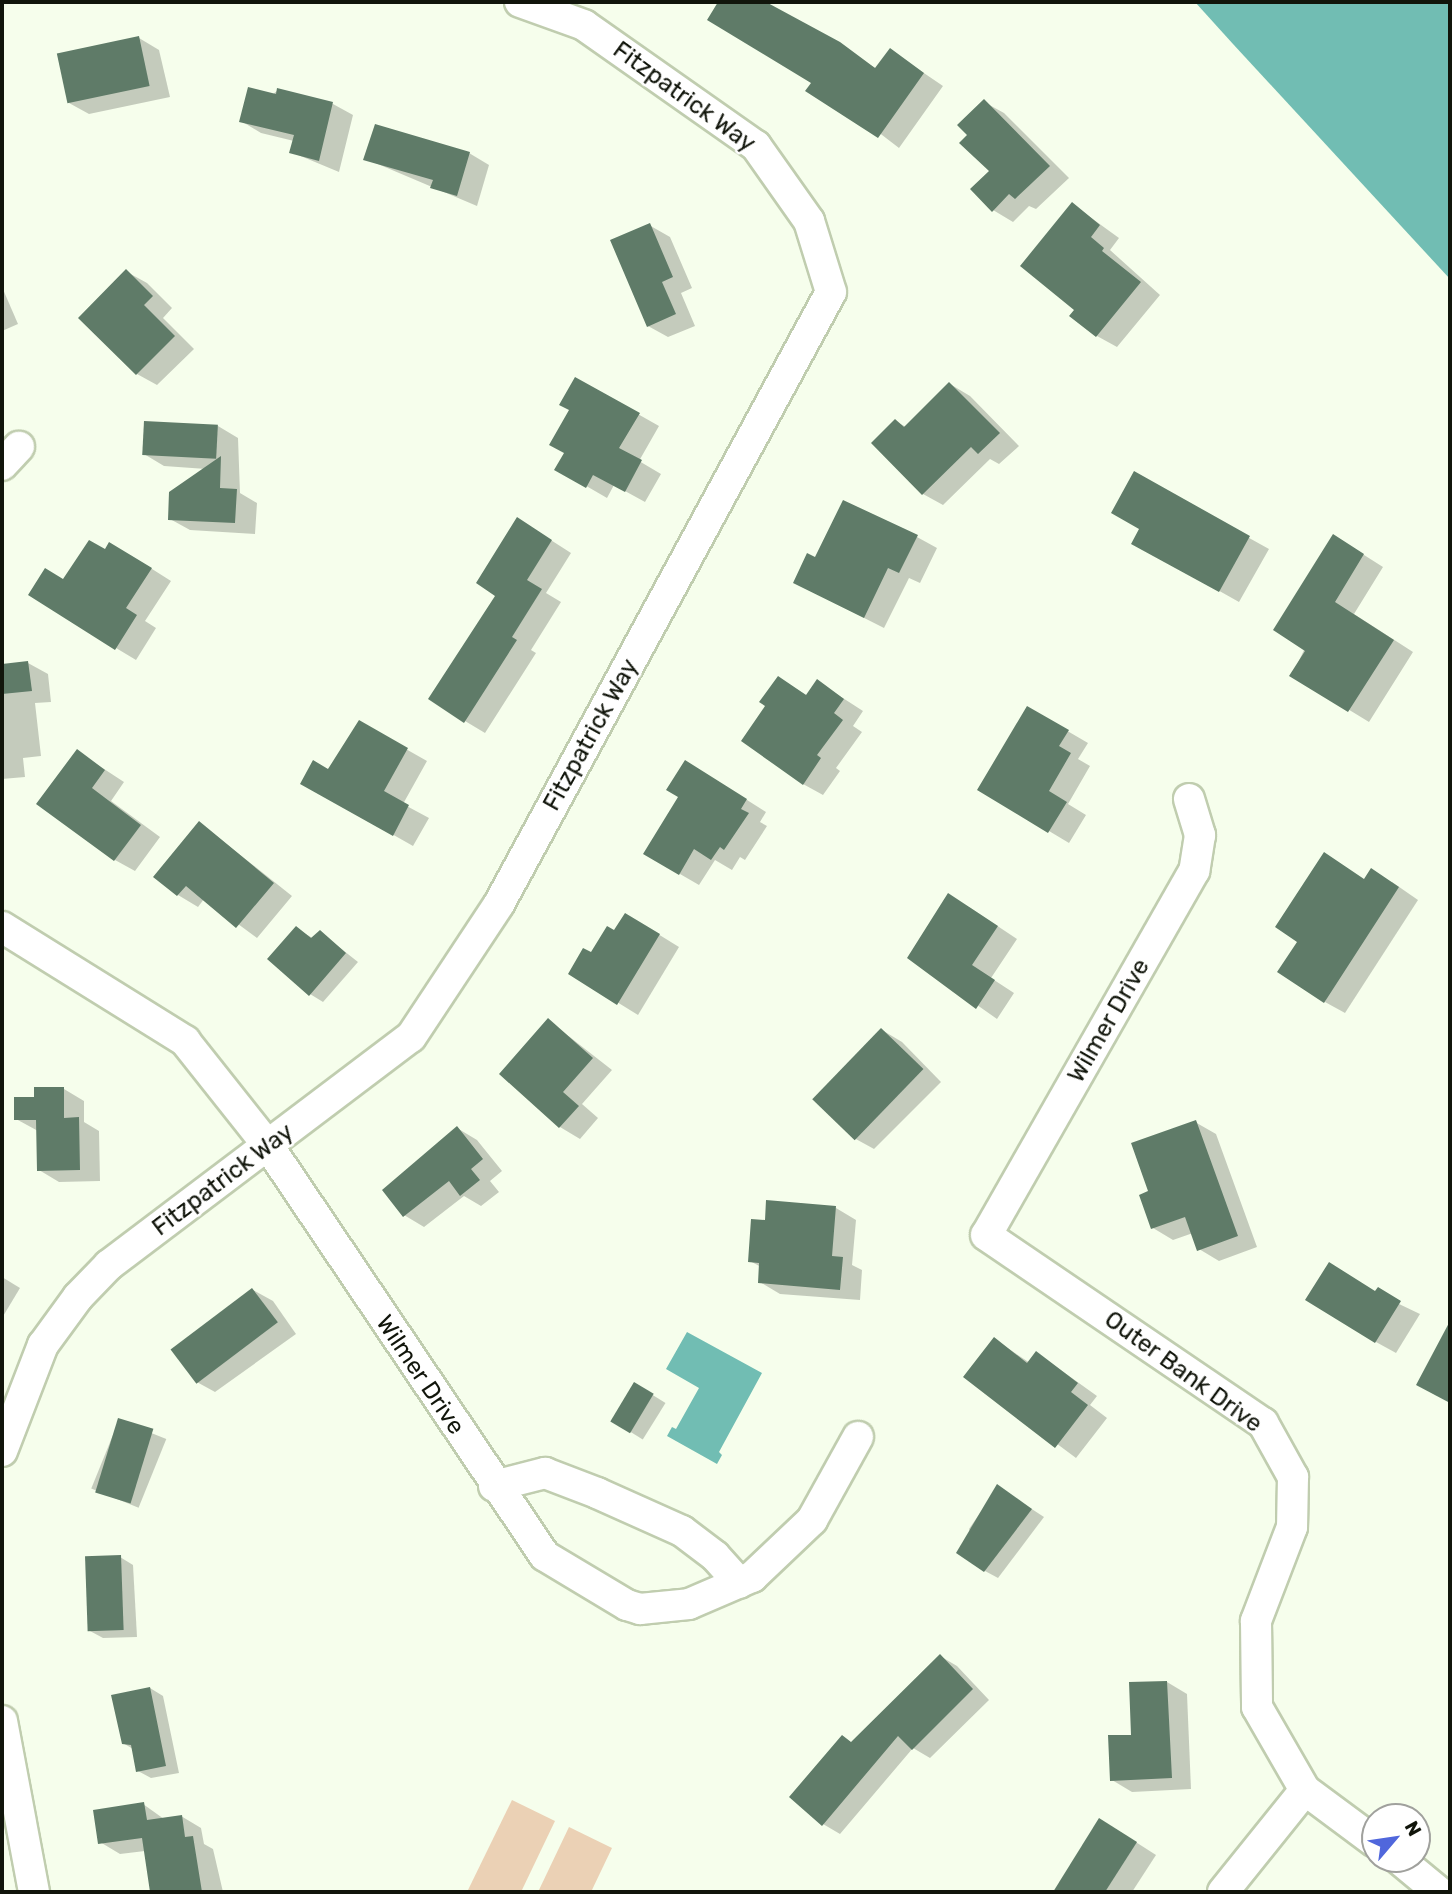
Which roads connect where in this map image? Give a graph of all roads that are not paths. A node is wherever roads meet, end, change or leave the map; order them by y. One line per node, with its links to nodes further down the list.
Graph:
1 (520, 2): 4 (street, Fitzpatrick Way)
2 (1189, 799): 5 (street, Wilmer Drive)
3 (2, 928): 4 (street, Wilmer Drive)
4 (269, 1147): 7 (street, Fitzpatrick Way); 8 (street, Wilmer Drive)
5 (986, 1235): 11 (street, Outer Bank Drive)
6 (858, 1437): 9 (street, Wilmer Drive)
7 (2, 1451)
8 (494, 1486): 9 (street); 9 (street, Wilmer Drive)
9 (739, 1583)
10 (2, 1721): 14 (street)
11 (1305, 1790): 12 (street, Outer Bank Drive); 15 (street)
12 (1361, 1832)
13 (1416, 1873): 16 (street)
14 (34, 1892)
15 (1223, 1892)
16 (1439, 1892)

